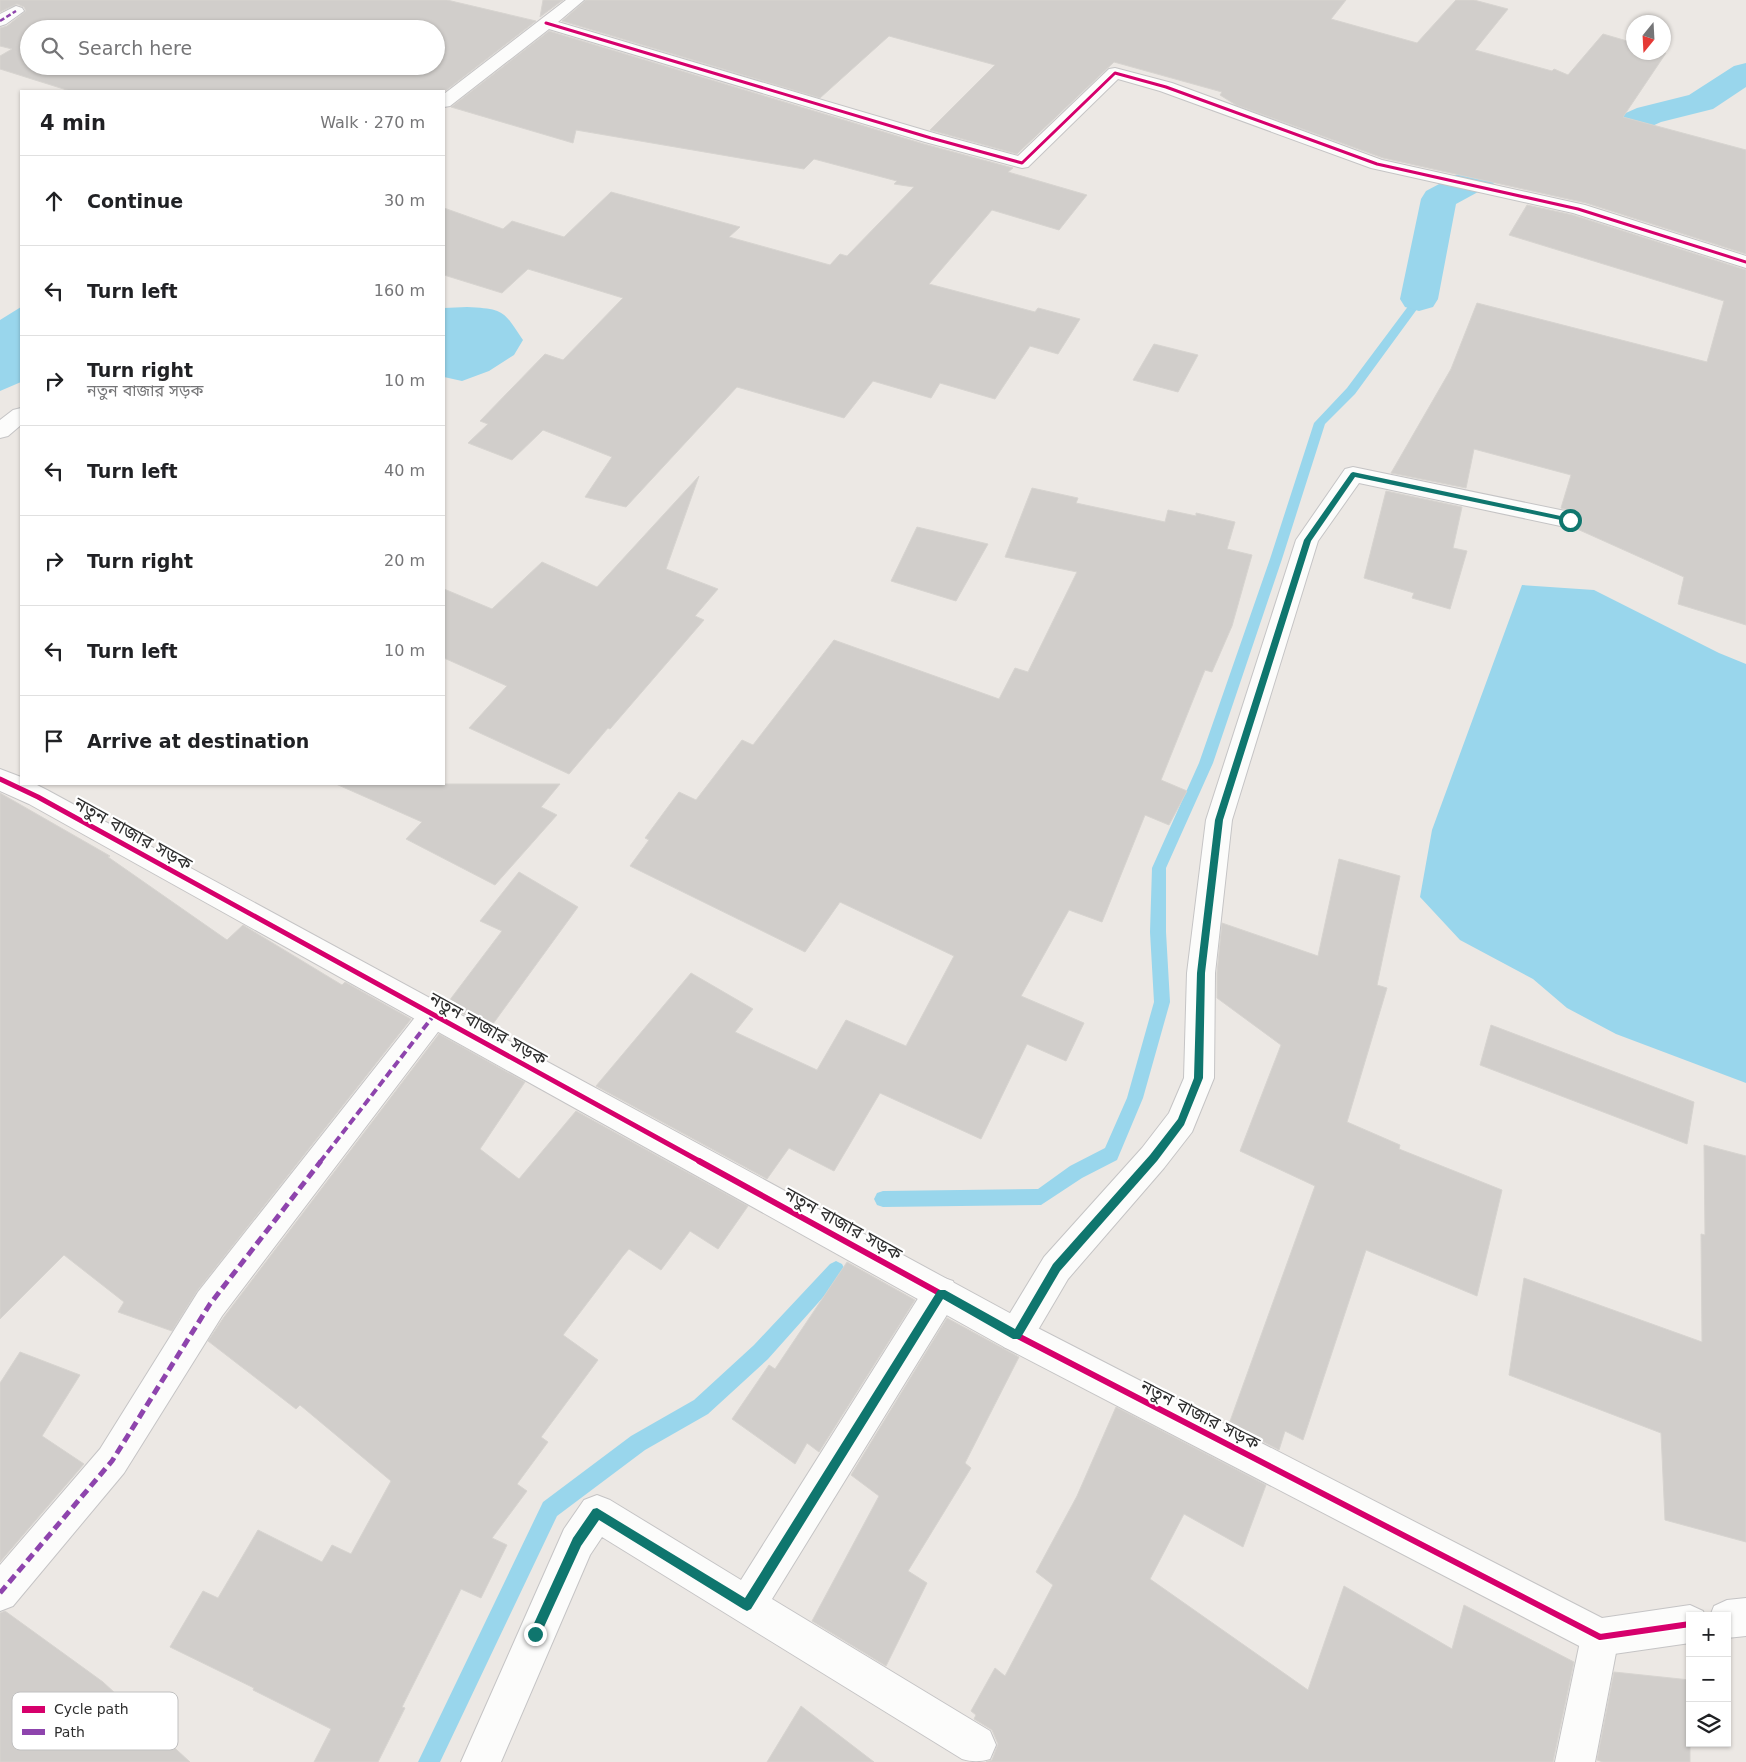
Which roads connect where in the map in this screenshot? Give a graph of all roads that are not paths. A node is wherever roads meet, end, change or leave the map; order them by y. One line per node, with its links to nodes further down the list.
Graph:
1 (576, 0): 4 (street)
2 (16, 12): 3 (street)
3 (0, 21)
4 (546, 23): 5 (street); 6 (street)
5 (445, 101)
6 (1746, 262)
7 (20, 416): 8 (street)
8 (0, 431)
9 (1570, 520): 13 (street)
10 (0, 779): 11 (street, নতুন বাজার সড়ক)
11 (434, 1015): 12 (street, নতুন বাজার সড়ক); 14 (street)
12 (941, 1293): 13 (street, নতুন বাজার সড়ক); 15 (street)
13 (1016, 1335): 19 (street, নতুন বাজার সড়ক)
14 (0, 1593)
15 (747, 1605): 20 (street); 21 (street)
16 (1746, 1617): 17 (street)
17 (1731, 1619)
18 (1686, 1625): 19 (street)
19 (1600, 1637): 22 (street)
20 (976, 1744)
21 (481, 1762)
22 (1576, 1762)

